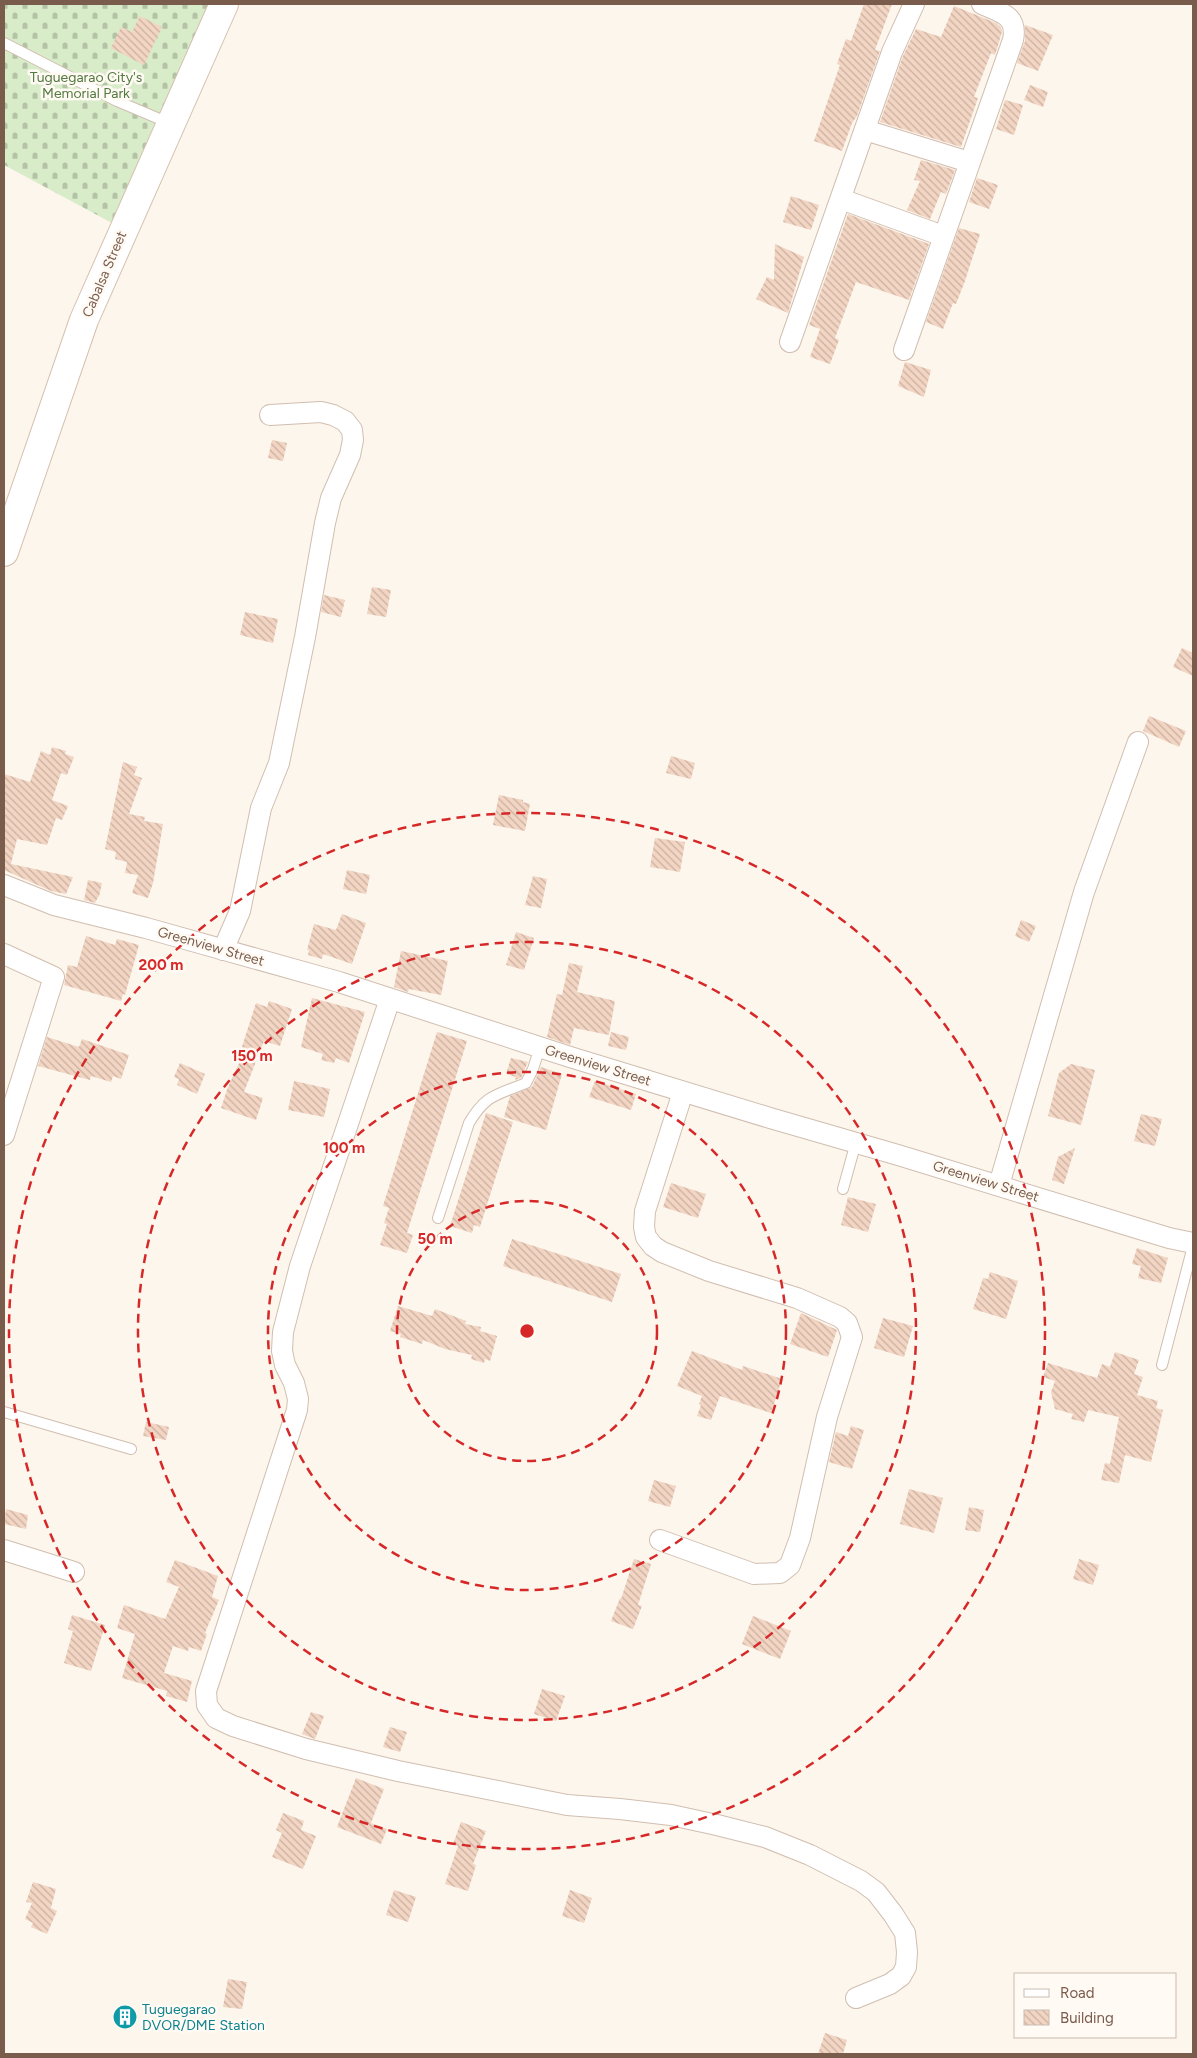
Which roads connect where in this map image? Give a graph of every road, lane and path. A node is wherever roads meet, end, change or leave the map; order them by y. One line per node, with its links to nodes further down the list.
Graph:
1 (224, 4): 5 (street, Cabalsa Street)
2 (914, 4): 6 (street)
3 (982, 4): 7 (street)
4 (4, 43): 5 (lane)
5 (170, 124): 13 (street, Cabalsa Street)
6 (865, 130): 7 (street); 8 (street)
7 (969, 162): 9 (street)
8 (841, 199): 9 (street); 10 (street)
9 (943, 236): 11 (street)
10 (790, 342)
11 (904, 350)
12 (270, 415): 16 (street)
13 (4, 552)
14 (1138, 742): 23 (street)
15 (4, 885): 16 (street, Greenview Street)
16 (223, 950): 18 (street, Greenview Street)
17 (4, 954): 21 (street)
18 (390, 999): 19 (street, Greenview Street); 33 (street)
19 (540, 1048): 20 (street, Greenview Street); 25 (lane)
20 (683, 1092): 22 (street, Greenview Street); 30 (street)
21 (4, 1135)
22 (856, 1142): 23 (street, Greenview Street); 24 (lane)
23 (999, 1185): 26 (street, Greenview Street)
24 (844, 1189)
25 (438, 1218)
26 (1193, 1245): 27 (lane)
27 (1162, 1365)
28 (4, 1412): 29 (lane)
29 (131, 1449)
30 (660, 1540)
31 (4, 1550): 32 (street)
32 (74, 1572)
33 (856, 1998)

